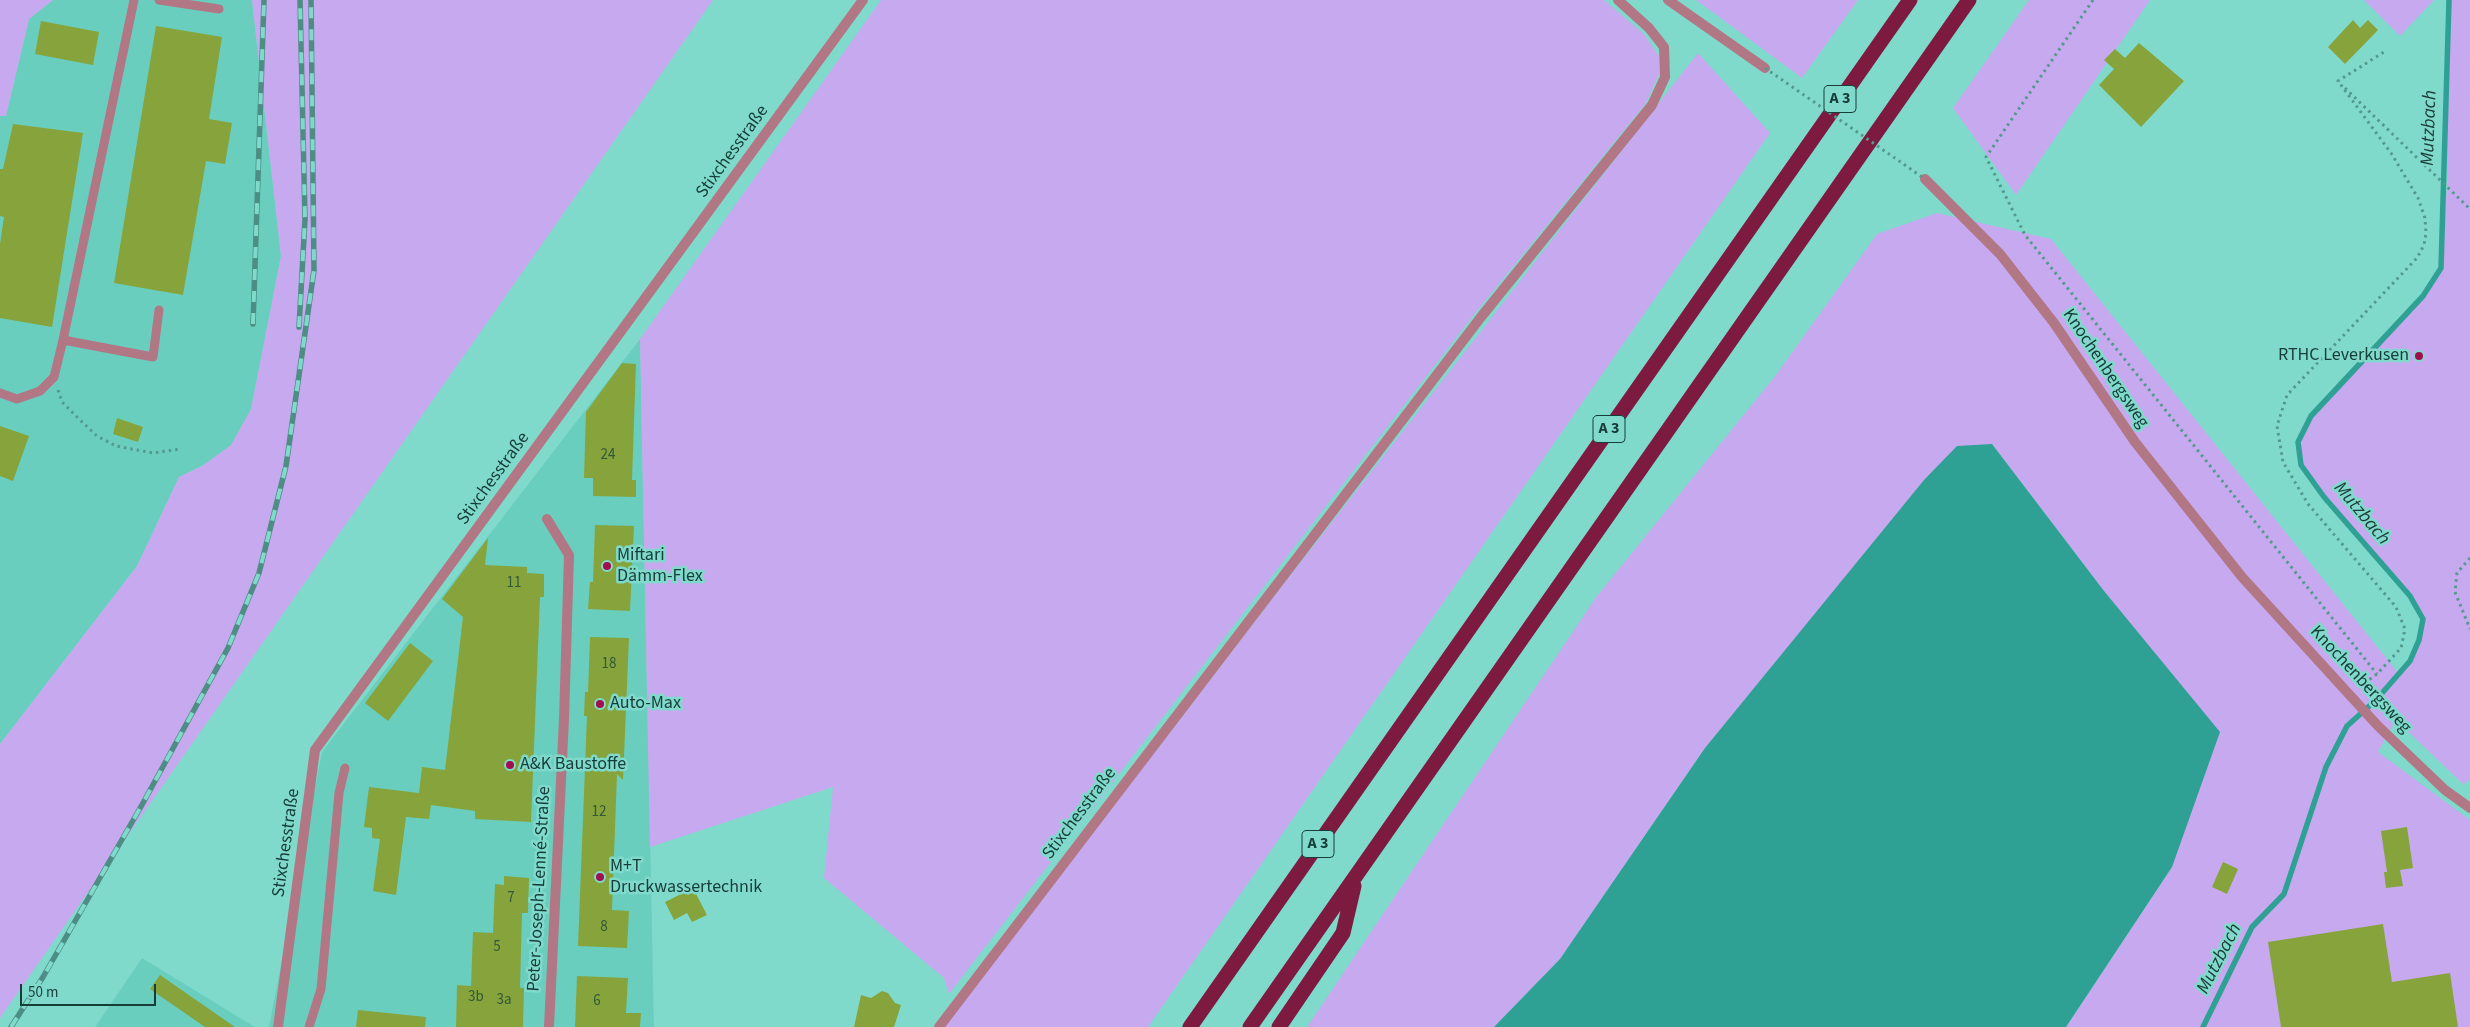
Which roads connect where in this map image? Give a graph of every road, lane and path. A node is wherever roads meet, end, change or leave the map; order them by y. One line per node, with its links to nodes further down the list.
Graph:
1 (134, 0): 16 (lane)
2 (159, 0): 9 (lane)
3 (863, 0): 28 (street, Stixchesstraße)
4 (1618, 0): 31 (street, Stixchesstraße)
5 (1668, 0): 11 (street)
6 (1910, 0): 32 (highway, A 3)
7 (1969, 0): 27 (highway)
8 (2094, 0): 23 (path)
9 (219, 10)
10 (2384, 52): 12 (path)
11 (1766, 68): 13 (path, bridge)
12 (2338, 81): 14 (path); 23 (path)
13 (1925, 179): 24 (street, Knochenbergsweg)
14 (2470, 209)
15 (159, 310): 16 (lane)
16 (63, 340): 17 (lane)
17 (54, 377): 18 (lane); 19 (path)
18 (0, 393)
19 (180, 449)
20 (546, 519): 30 (street, Peter-Joseph-Lenné-Straße)
21 (2470, 558): 22 (path)
22 (2470, 629)
23 (2376, 674): 24 (path)
24 (2349, 694): 26 (street, Knochenbergsweg)
25 (345, 768): 29 (lane)
26 (2470, 808)
27 (1356, 878): 33 (highway); 34 (highway)
28 (278, 1027)
29 (309, 1027)
30 (550, 1027)
31 (938, 1027)
32 (1190, 1027)
33 (1250, 1027)
34 (1279, 1027)

